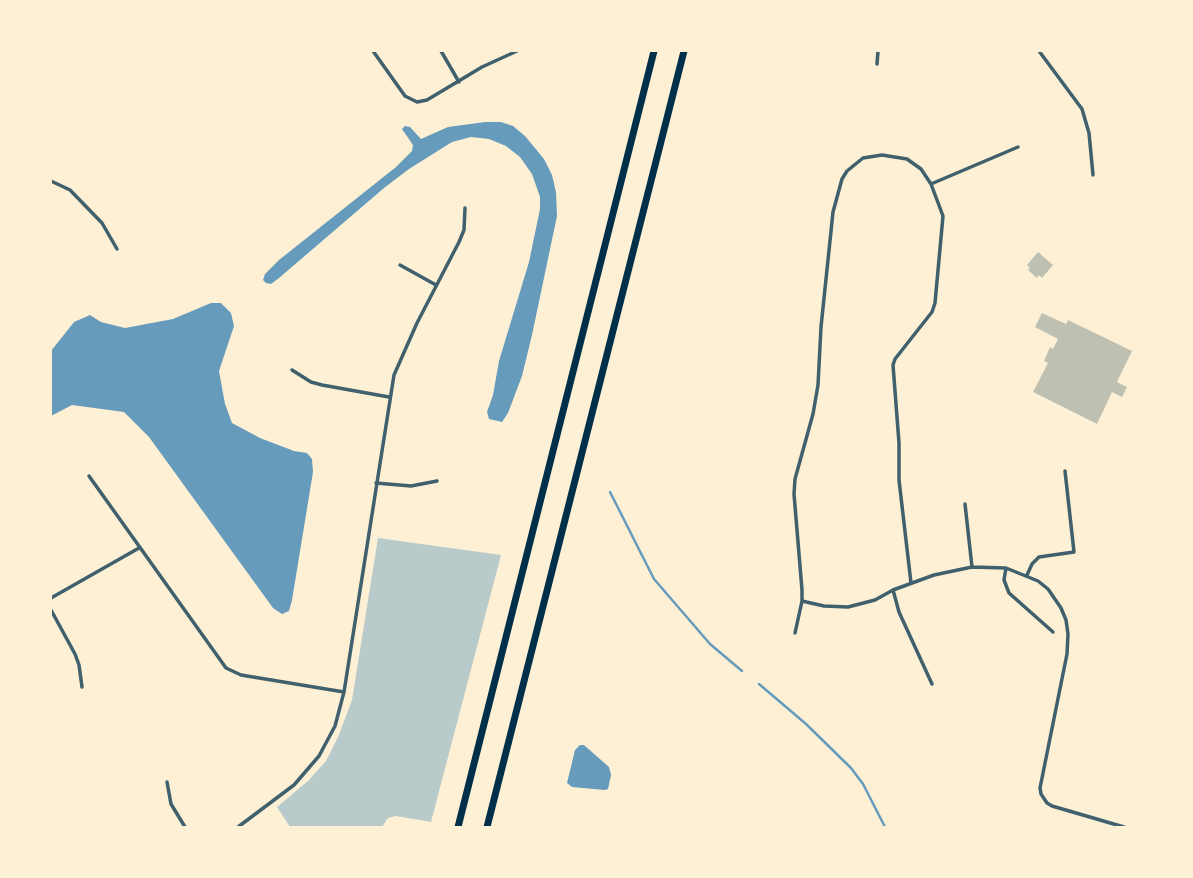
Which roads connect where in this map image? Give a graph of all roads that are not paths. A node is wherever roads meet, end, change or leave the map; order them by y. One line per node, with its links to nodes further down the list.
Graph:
1 (373, 51): 11 (street)
2 (441, 51): 11 (street)
3 (501, 51): 9 (street)
4 (517, 51): 9 (street)
5 (654, 51): 44 (highway)
6 (684, 51): 45 (highway)
7 (878, 51): 10 (street)
8 (1039, 51): 13 (street)
9 (505, 56): 11 (street)
10 (877, 64)
11 (459, 82)
12 (1018, 147): 15 (street)
13 (1093, 175)
14 (51, 181): 17 (street)
15 (931, 184): 31 (street); 34 (street)
16 (465, 208): 19 (street)
17 (117, 250)
18 (400, 265): 19 (street)
19 (436, 285): 21 (street)
20 (292, 370): 21 (street)
21 (389, 397): 25 (street)
22 (1065, 471): 30 (street)
23 (89, 476): 27 (street)
24 (437, 481): 25 (street)
25 (376, 483): 40 (street)
26 (965, 504): 28 (street)
27 (139, 548): 33 (street); 40 (street)
28 (972, 567): 29 (street); 31 (street)
29 (1006, 568): 30 (street); 36 (street)
30 (1027, 575): 46 (street)
31 (911, 583): 32 (street)
32 (893, 590): 34 (street); 38 (street)
33 (51, 598)
34 (802, 601): 37 (street)
35 (51, 610): 39 (street)
36 (1053, 632)
37 (794, 633)
38 (932, 684)
39 (82, 687)
40 (344, 692): 43 (street)
41 (167, 782): 42 (street)
42 (186, 827)
43 (238, 827)
44 (458, 827)
45 (487, 827)
46 (1124, 827)

